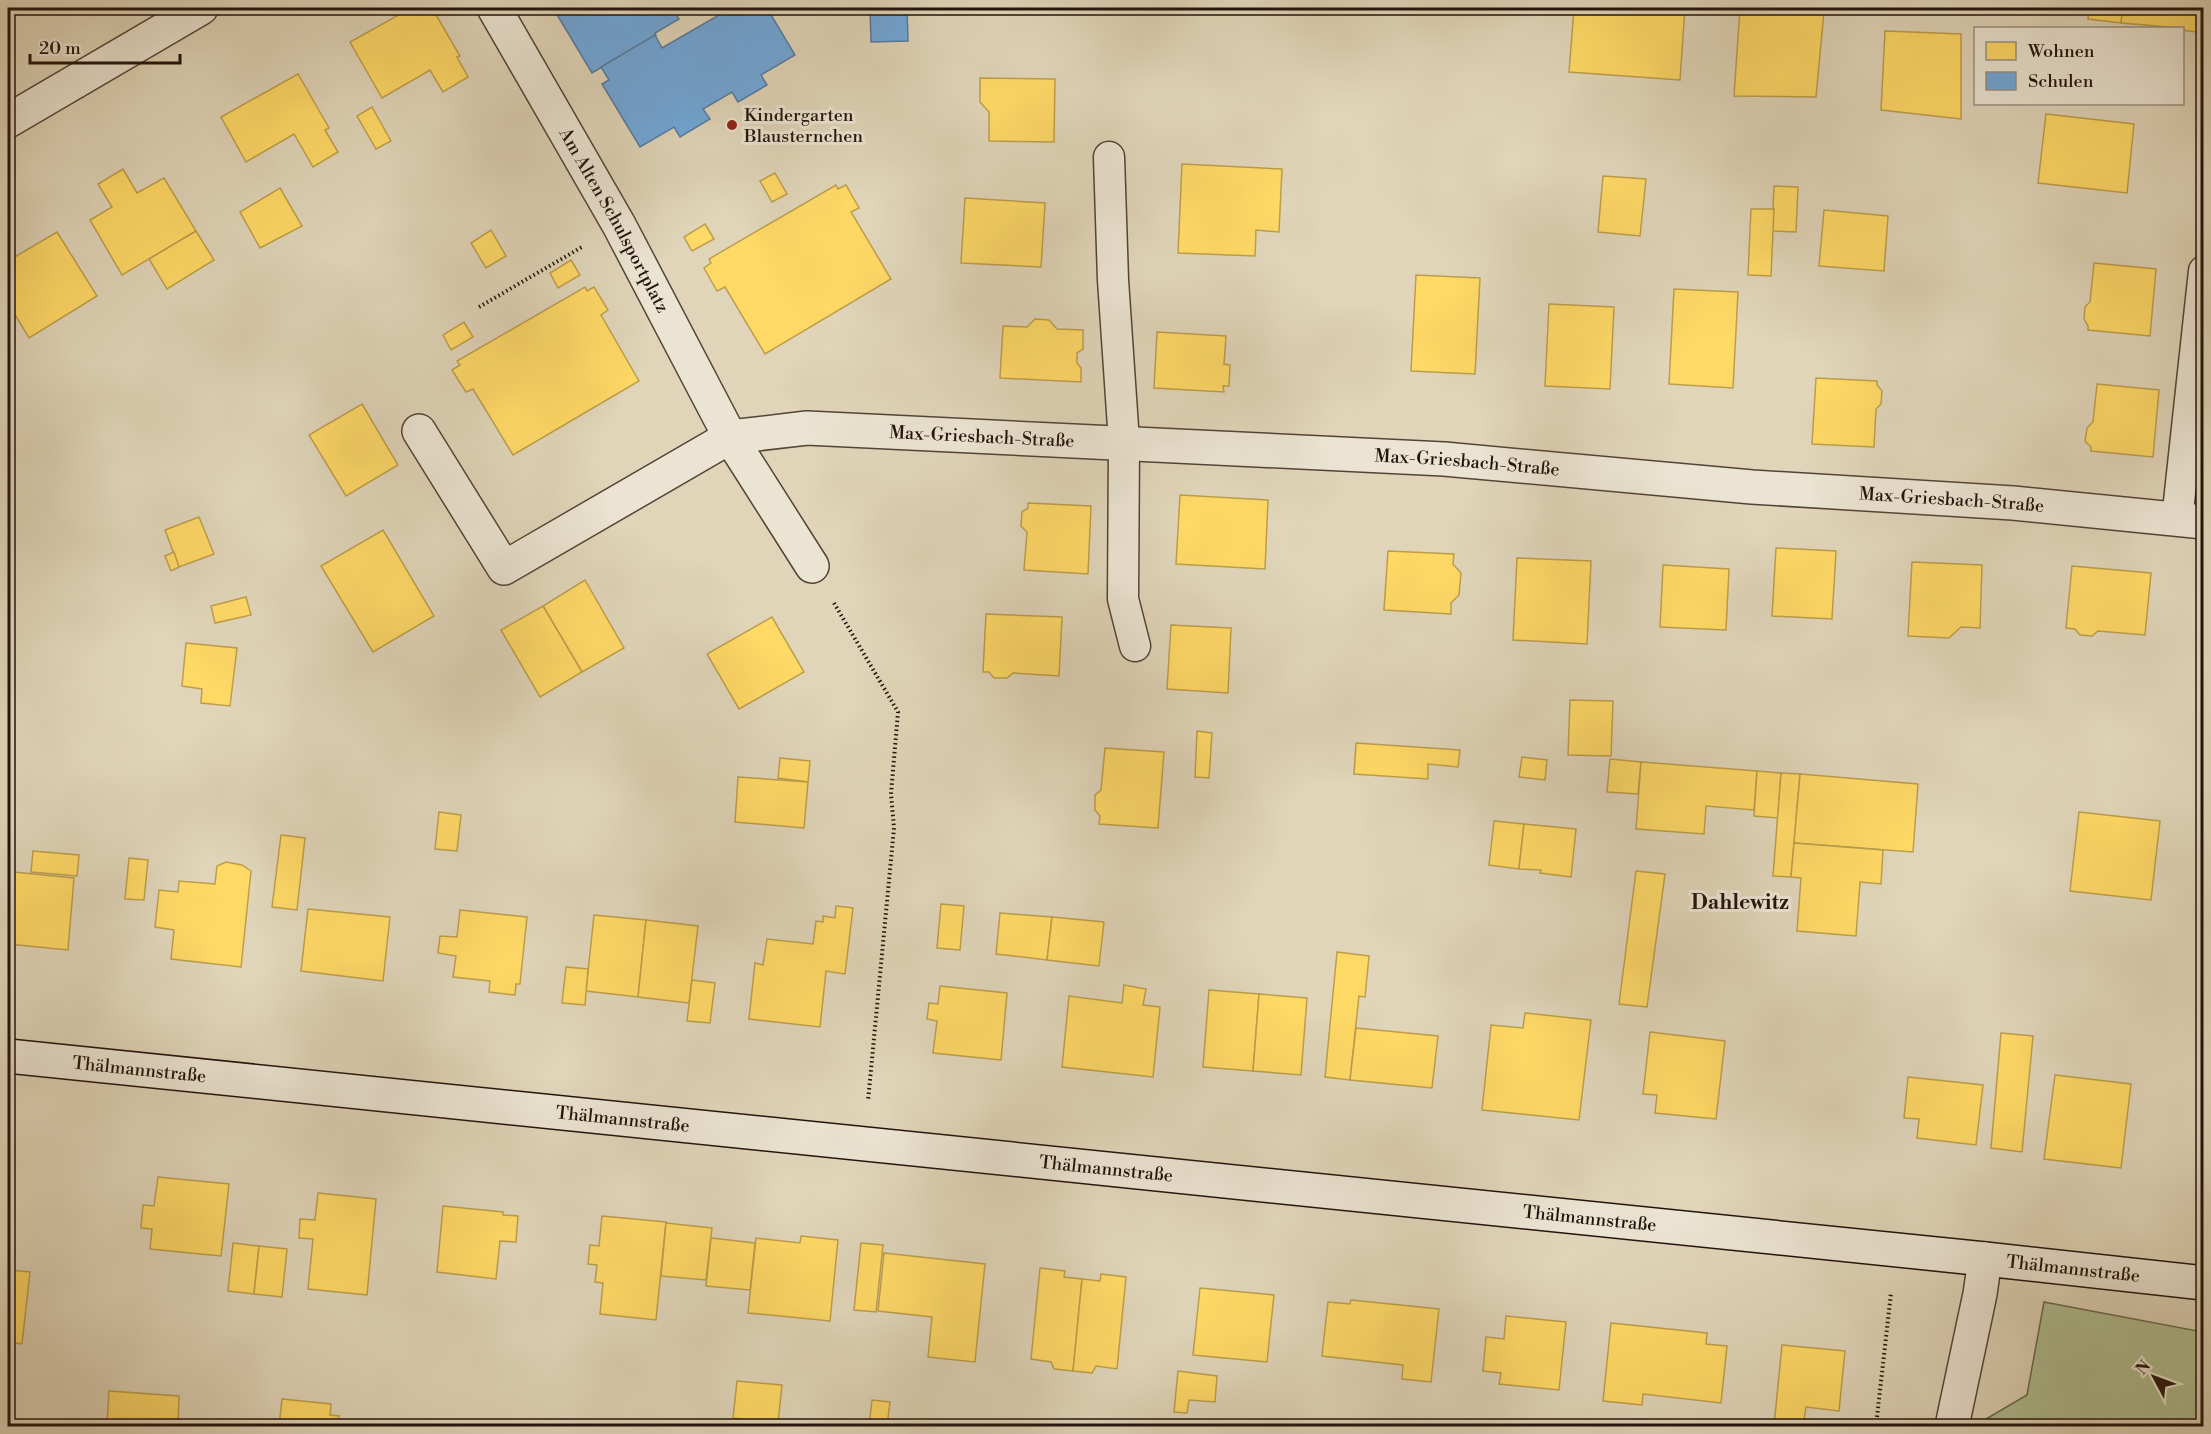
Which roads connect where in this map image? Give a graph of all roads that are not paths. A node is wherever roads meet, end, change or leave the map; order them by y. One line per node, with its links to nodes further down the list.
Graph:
1 (201, 8): 3 (street)
2 (494, 8): 7 (street, Am Alten Schulsportplatz)
3 (8, 121)
4 (1109, 157): 8 (lane)
5 (2204, 271): 9 (lane)
6 (419, 430): 7 (street)
7 (730, 437): 8 (street, Max-Griesbach-Straße); 10 (street, Am Alten Schulsportplatz)
8 (1124, 442): 9 (street, Max-Griesbach-Straße); 11 (lane)
9 (2190, 521)
10 (812, 566)
11 (1135, 646)
12 (8, 1056): 13 (street, Thälmannstraße)
13 (1985, 1259): 14 (street, Thälmannstraße); 15 (street)
14 (2204, 1283)
15 (1952, 1426)

